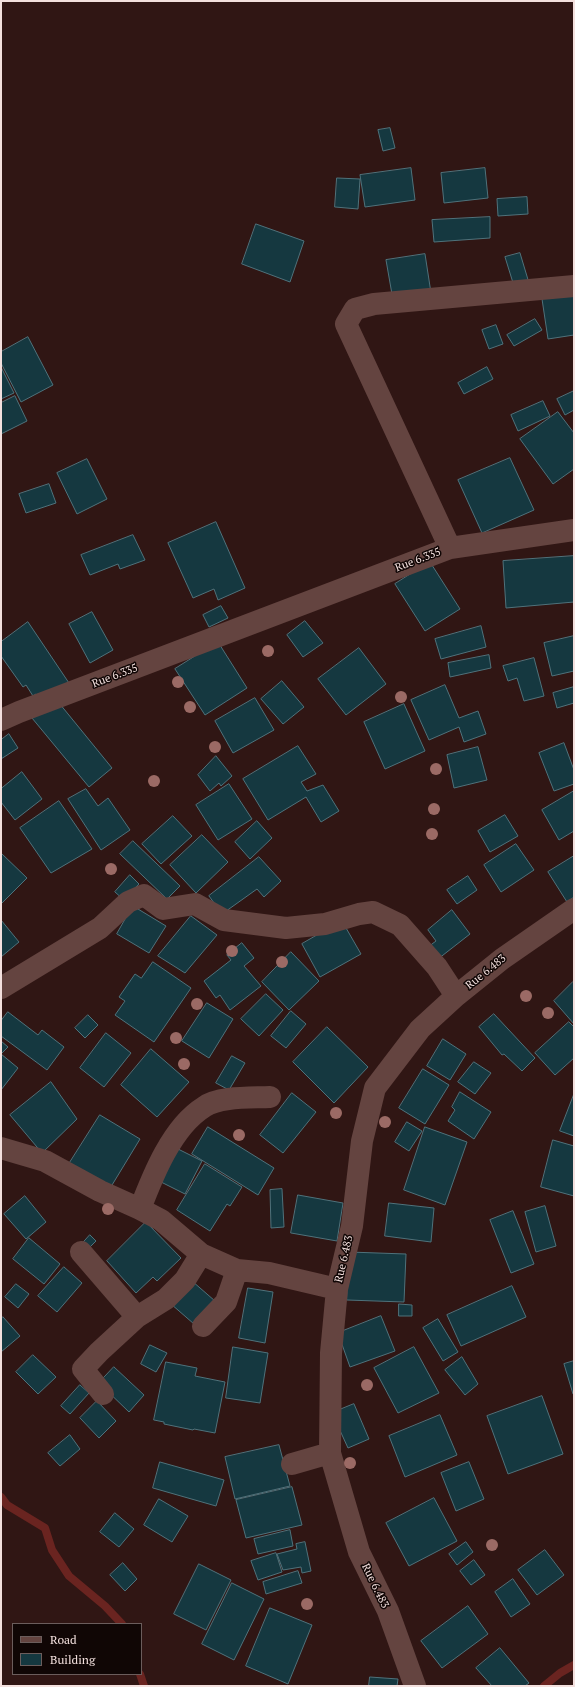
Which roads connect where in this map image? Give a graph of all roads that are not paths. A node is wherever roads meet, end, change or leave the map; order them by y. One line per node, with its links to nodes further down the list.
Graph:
1 (574, 286): 3 (street, Rue 6.335)
2 (574, 530): 3 (street)
3 (450, 548): 4 (street, Rue 6.335)
4 (1, 720)
5 (574, 909): 7 (street, Rue 6.483)
6 (1, 988): 7 (street)
7 (456, 996): 14 (street, Rue 6.483)
8 (270, 1097): 10 (street)
9 (1, 1148): 10 (street)
10 (140, 1209): 12 (street)
11 (81, 1252): 15 (street)
12 (201, 1254): 13 (street); 15 (street)
13 (236, 1270): 14 (street); 16 (street)
14 (337, 1289): 18 (street, Rue 6.483)
15 (137, 1317): 17 (street)
16 (203, 1326)
17 (103, 1394)
18 (330, 1453): 19 (street); 20 (street, Rue 6.483)
19 (292, 1464)
20 (415, 1686)

